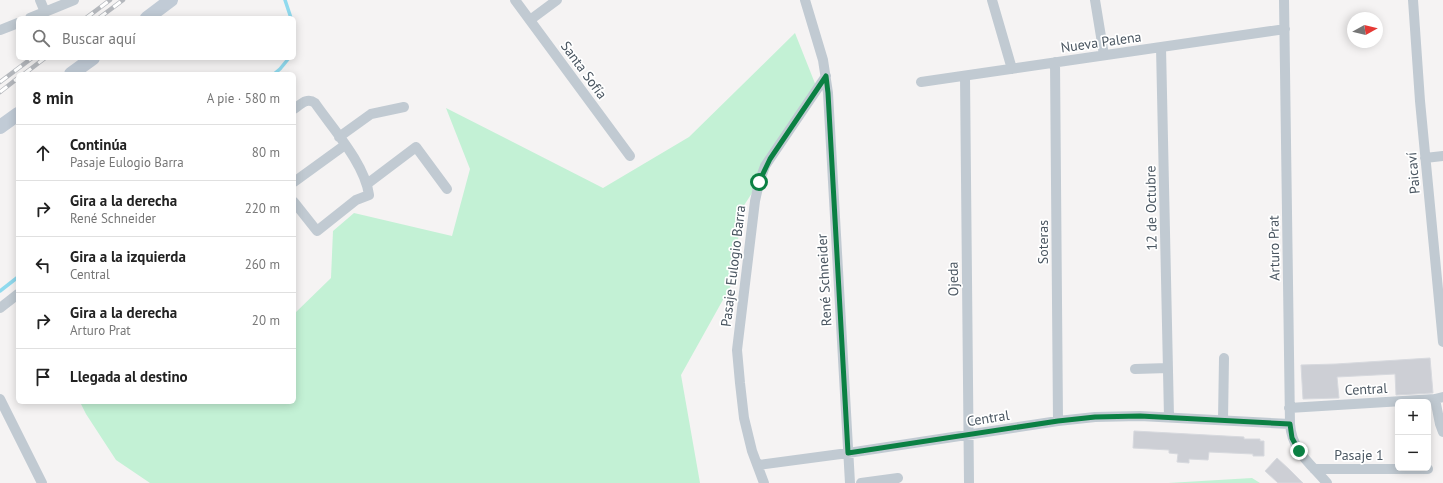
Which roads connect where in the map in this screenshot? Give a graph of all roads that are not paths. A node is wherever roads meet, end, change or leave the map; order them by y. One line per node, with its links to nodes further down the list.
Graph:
1 (40, 0): 11 (street)
2 (74, 0): 11 (street)
3 (171, 0): 13 (street)
4 (515, 0): 14 (street, Santa Sofía)
5 (557, 0): 14 (street)
6 (805, 0): 24 (street)
7 (992, 0): 22 (street)
8 (1095, 0): 19 (street)
9 (1284, 0): 16 (street, Arturo Prat)
10 (1412, 0): 34 (street, Paicaví)
11 (45, 12): 12 (street)
12 (35, 16)
13 (150, 16)
14 (530, 20): 32 (street, Santa Sofía)
15 (16, 24): 17 (street)
16 (1285, 29): 18 (street, Nueva Palena); 47 (street, Arturo Prat)
17 (0, 30)
18 (1161, 47): 19 (street, Nueva Palena); 43 (street, 12 de Octubre)
19 (1104, 55): 21 (street, Nueva Palena)
20 (90, 60): 23 (street)
21 (1056, 62): 22 (street, Nueva Palena); 50 (street, Soteras)
22 (1012, 69): 25 (street, Nueva Palena)
23 (74, 72)
24 (826, 76): 54 (street, René Schneider); 55 (street, Pasaje Eulogio Barra)
25 (965, 76): 26 (street, Nueva Palena); 53 (street, Ojeda)
26 (921, 82)
27 (404, 107): 31 (street)
28 (296, 108): 31 (street)
29 (16, 115): 30 (street)
30 (0, 127)
31 (342, 141): 35 (street); 36 (street)
32 (630, 156)
33 (1443, 156): 34 (street)
34 (1426, 158): 41 (street, Paicaví)
35 (296, 180)
36 (367, 184): 37 (street); 38 (street)
37 (447, 189)
38 (296, 205)
39 (16, 296): 40 (street)
40 (0, 308)
41 (1443, 336)
42 (1224, 358): 49 (street)
43 (1168, 368): 44 (street); 48 (street, 12 de Octubre)
44 (1135, 369)
45 (1439, 398): 47 (street, Central); 52 (street)
46 (0, 399): 59 (street)
47 (1290, 408): 51 (street, Arturo Prat)
48 (1169, 417): 49 (street, Central); 50 (street, Central)
49 (1223, 420): 51 (street, Central)
50 (1058, 421): 53 (street, Central)
51 (1290, 424): 56 (street, Arturo Prat)
52 (1443, 432)
53 (969, 435): 54 (street, Central); 63 (street, Ojeda)
54 (848, 453): 55 (street, Central); 61 (street, René Schneider)
55 (758, 465): 60 (street, Pasaje Eulogio Barra)
56 (1314, 469): 57 (street, Pasaje 1); 64 (street, Arturo Prat)
57 (1395, 469)
58 (898, 478): 62 (street)
59 (42, 483)
60 (764, 483)
61 (850, 483)
62 (861, 483)
63 (969, 483)
64 (1327, 483)

